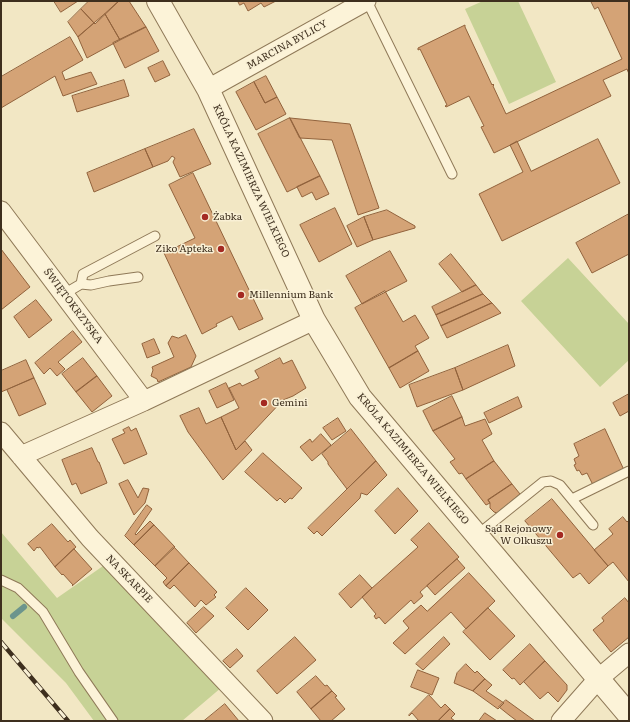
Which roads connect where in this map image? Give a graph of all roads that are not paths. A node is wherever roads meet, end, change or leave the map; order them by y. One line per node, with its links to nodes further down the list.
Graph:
1 (158, 1): 3 (street, KRÓLA KAZIMIERZA WIELKIEGO)
2 (366, 1): 3 (street, MARCINA BYLICY); 4 (lane)
3 (208, 88): 10 (street, KRÓLA KAZIMIERZA WIELKIEGO)
4 (452, 174)
5 (1, 211): 9 (street, ŚWIĘTOKRZYSKA)
6 (155, 236): 8 (lane)
7 (138, 277): 8 (lane)
8 (81, 284): 9 (lane)
9 (64, 294): 11 (street, ŚWIĘTOKRZYSKA)
10 (314, 320): 11 (street); 17 (street, KRÓLA KAZIMIERZA WIELKIEGO)
11 (144, 401): 13 (street)
12 (1, 432): 13 (street, NA SKARPIE)
13 (21, 456): 23 (street, NA SKARPIE)
14 (629, 471): 15 (lane)
15 (572, 499): 16 (lane); 17 (lane)
16 (593, 525)
17 (477, 535): 20 (street, KRÓLA KAZIMIERZA WIELKIEGO)
18 (1, 580): 22 (lane)
19 (629, 653): 20 (street)
20 (598, 679): 21 (street, KRÓLA KAZIMIERZA WIELKIEGO); 24 (street)
21 (629, 715)
22 (113, 721)
23 (264, 721)
24 (561, 721)

